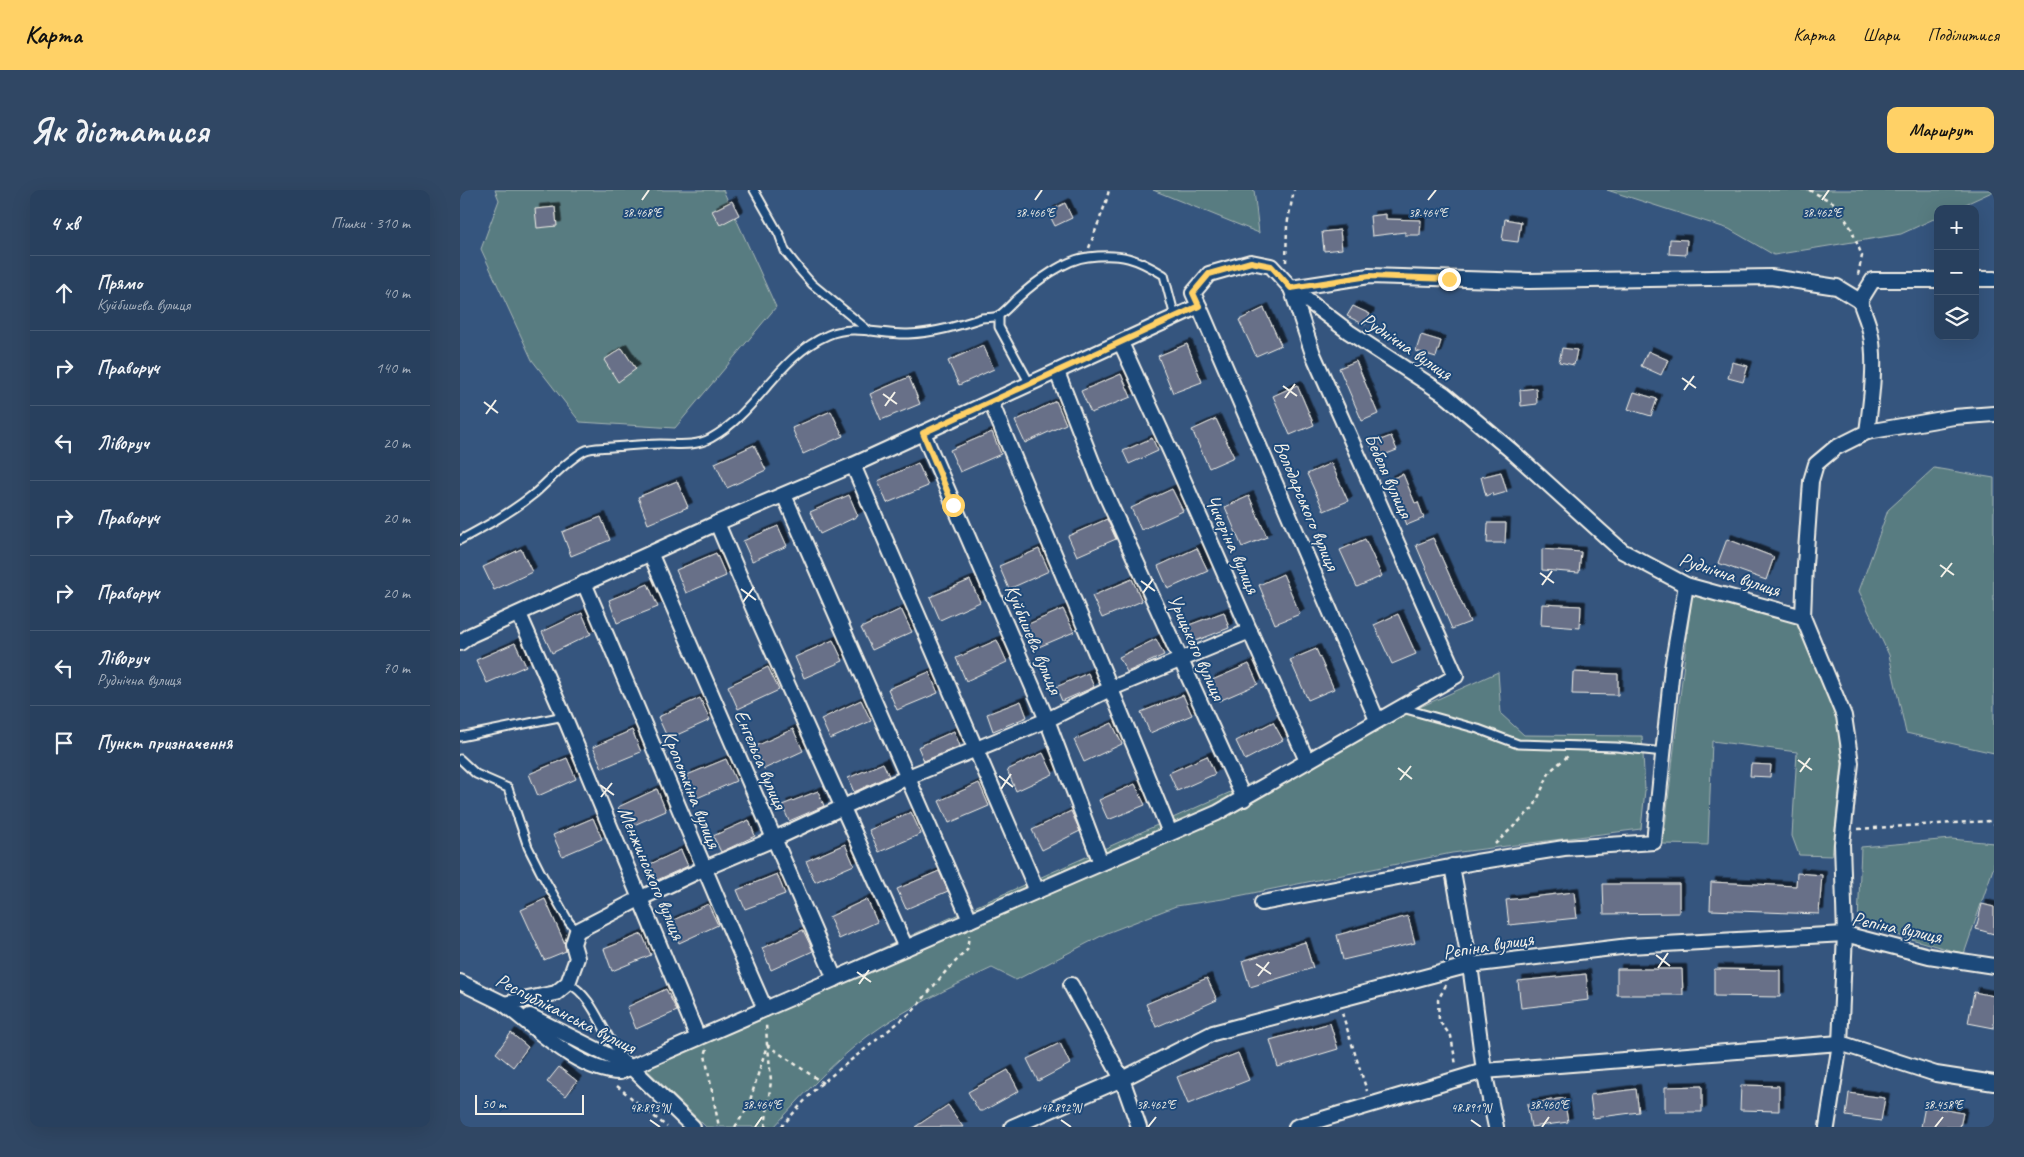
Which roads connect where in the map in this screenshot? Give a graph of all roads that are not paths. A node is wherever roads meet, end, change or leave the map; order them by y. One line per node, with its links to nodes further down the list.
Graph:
1 (754, 190): 10 (lane)
2 (1994, 279): 4 (street)
3 (1934, 280): 6 (street)
4 (1979, 280)
5 (1291, 288): 6 (street); 7 (street); 24 (street, Руднічна вулиця); 31 (street, Бебеля вулиця)
6 (1860, 301): 16 (street)
7 (1199, 306): 9 (street); 34 (street, Володарського вулиця)
8 (999, 315): 9 (lane); 10 (lane); 13 (lane)
9 (1176, 317): 11 (street)
10 (869, 331): 21 (lane)
11 (1121, 343): 12 (street); 27 (street, Чичеріна вулиця)
12 (1057, 372): 13 (street); 29 (street, Урицького вулиця)
13 (1030, 384): 14 (street)
14 (991, 402): 17 (street); 30 (street)
15 (1994, 414): 16 (street, Руднічна вулиця)
16 (1867, 432): 26 (street, Руднічна вулиця)
17 (923, 433): 18 (street); 33 (street, Куйбишева вулиця)
18 (854, 465): 19 (street); 36 (street)
19 (784, 495): 20 (street); 40 (street)
20 (717, 524): 22 (street); 42 (street)
21 (460, 540)
22 (651, 554): 23 (street); 44 (street, Енгельса вулиця)
23 (584, 583): 25 (street); 47 (street, Кропоткіна вулиця)
24 (1686, 585): 26 (street, Руднічна вулиця); 37 (street)
25 (519, 614): 28 (street); 32 (street, Менжинського вулиця)
26 (1803, 617): 53 (street)
27 (1250, 631): 29 (street); 39 (street, Чичеріна вулиця)
28 (460, 643)
29 (1180, 659): 30 (street); 41 (street, Урицького вулиця)
30 (1112, 688): 33 (street); 43 (street)
31 (1399, 707): 34 (street); 37 (lane)
32 (565, 716): 35 (lane); 49 (street, Менжинського вулиця)
33 (1047, 720): 36 (street); 45 (street, Куйбишева вулиця)
34 (1377, 720): 39 (street)
35 (460, 737)
36 (977, 750): 40 (street); 48 (street)
37 (1664, 752): 46 (street)
38 (460, 759): 52 (lane)
39 (1307, 761): 41 (street)
40 (908, 778): 42 (street); 51 (street)
41 (1244, 799): 43 (street)
42 (842, 809): 44 (street); 54 (street)
43 (1170, 833): 45 (street)
44 (774, 840): 47 (street); 57 (street, Енгельса вулиця)
45 (1101, 863): 48 (street)
46 (1452, 866): 50 (street); 56 (street)
47 (703, 869): 49 (street); 62 (street, Кропоткіна вулиця)
48 (1038, 891): 51 (street)
49 (641, 898): 52 (street); 63 (street, Менжинського вулиця)
50 (1262, 904)
51 (970, 920): 54 (street)
52 (577, 931): 59 (street)
53 (1845, 934): 55 (street, Рєпіна вулиця); 56 (street, Рєпіна вулиця); 64 (street)
54 (906, 948): 57 (street)
55 (1994, 966)
56 (1464, 967): 66 (street); 67 (street, Рєпіна вулиця)
57 (835, 979): 62 (street)
58 (460, 983): 61 (street, Республіканська вулиця)
59 (568, 983): 61 (street); 65 (lane)
60 (1071, 985): 67 (street)
61 (504, 1004): 65 (street, Республіканська вулиця)
62 (765, 1009): 63 (street)
63 (698, 1038): 65 (street)
64 (1840, 1043): 66 (street); 68 (street); 74 (street)
65 (631, 1067): 69 (street, Республіканська вулиця)
66 (1484, 1071): 72 (street); 73 (street)
67 (1122, 1079): 70 (street, Рєпіна вулиця); 71 (street)
68 (1994, 1083)
69 (693, 1127)
70 (1012, 1127)
71 (1139, 1127)
72 (1296, 1127)
73 (1496, 1127)
74 (1827, 1127)

